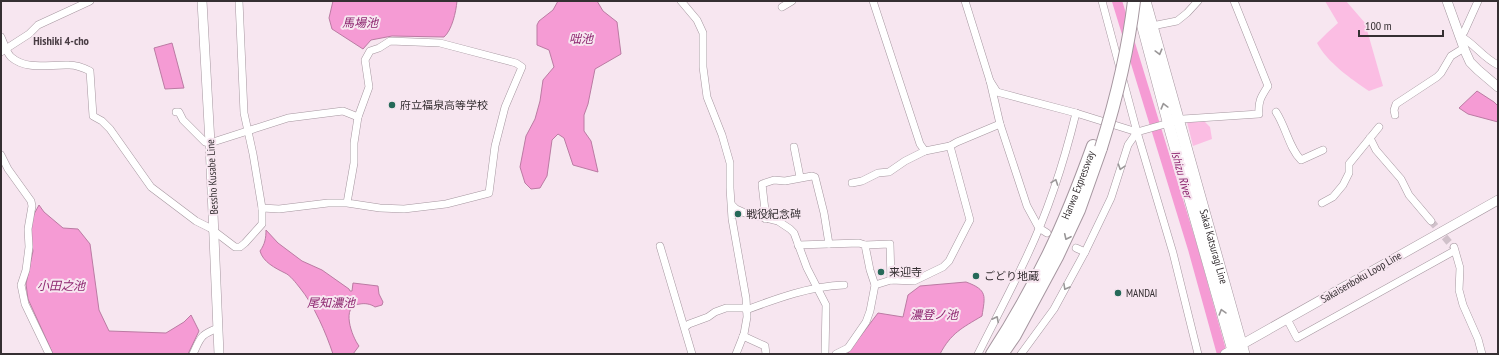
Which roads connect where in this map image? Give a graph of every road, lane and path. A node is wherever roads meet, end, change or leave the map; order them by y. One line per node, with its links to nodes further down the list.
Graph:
1 (90, 1): 21 (street)
2 (202, 1): 36 (main road, Bessho Kusabe Line)
3 (239, 1): 33 (street)
4 (681, 1): 48 (street)
5 (792, 1): 16 (street)
6 (873, 1): 41 (street)
7 (965, 1): 23 (street)
8 (1102, 1): 34 (street)
9 (1126, 1): 39 (highway, Hanwa Expressway)
10 (1135, 1): 30 (main road, Sakai Katsuragi Line, one-way to 10); 39 (highway, Hanwa Expressway, bridge)
11 (1145, 1): 17 (main road, Sakai Katsuragi Line)
12 (1198, 1): 17 (street)
13 (1234, 1): 30 (street)
14 (1446, 1): 18 (main road)
15 (1478, 1): 18 (street)
16 (782, 7)
17 (1152, 26): 30 (main road, Sakai Katsuragi Line, one-way to 30)
18 (1460, 36): 20 (main road); 22 (street)
19 (1, 37): 21 (street)
20 (1464, 48): 24 (main road); 28 (street)
21 (3, 50): 55 (street)
22 (1498, 65)
23 (990, 81): 27 (street); 31 (street)
24 (1498, 87)
25 (176, 112): 36 (street)
26 (1276, 112): 40 (street)
27 (1076, 113): 34 (street); 54 (street, one-way to 27)
28 (1395, 115)
29 (358, 117): 33 (street); 47 (street); 47 (street)
30 (1170, 123): 34 (street); 75 (main road, Sakai Katsuragi Line)
31 (1000, 124): 37 (street); 54 (street)
32 (1379, 127): 35 (street)
33 (248, 131): 36 (street); 49 (street)
34 (1137, 132): 62 (street, one-way to 62); 87 (street)
35 (1370, 138): 46 (street); 53 (street)
36 (210, 143): 55 (main road, Bessho Kusabe Line)
37 (950, 146): 41 (street); 63 (street)
38 (794, 147): 43 (street)
39 (1097, 147): 74 (highway, Hanwa Expressway, one-way to 74); 85 (highway, Hanwa Expressway)
40 (1323, 150)
41 (925, 151): 44 (street)
42 (1, 155): 76 (street)
43 (800, 178): 52 (street); 57 (street)
44 (852, 183)
45 (1498, 200): 68 (main road, Sakaisenboku Loop Line)
46 (1322, 202)
47 (346, 203): 49 (street)
48 (732, 205): 50 (street); 51 (street)
49 (262, 208): 55 (street)
50 (748, 214): 51 (street); 52 (street)
51 (732, 219): 67 (street)
52 (766, 219): 58 (street)
53 (1431, 221)
54 (1039, 228): 56 (street); 71 (street, one-way to 54)
55 (214, 232): 70 (main road, Bessho Kusabe Line)
56 (1047, 233)
57 (829, 244): 58 (street); 59 (street)
58 (798, 245): 66 (street)
59 (865, 245): 63 (street); 65 (street)
60 (660, 246): 69 (street)
61 (1076, 248): 62 (street)
62 (1085, 252): 86 (street, one-way to 86)
63 (891, 280): 65 (street)
64 (844, 285): 66 (street)
65 (875, 285): 83 (street)
66 (817, 289): 67 (street); 82 (street)
67 (746, 309): 69 (street); 72 (street)
68 (1287, 319): 75 (main road, Sakaisenboku Loop Line); 88 (street)
69 (685, 327): 79 (street)
70 (218, 328): 77 (street); 78 (main road, Bessho Kusabe Line)
71 (989, 333): 73 (street); 84 (street)
72 (743, 336): 80 (street); 81 (street)
73 (996, 338)
74 (1008, 351): 86 (street)
75 (1234, 352)
76 (49, 354)
77 (193, 354)
78 (219, 354)
79 (692, 354)
80 (736, 354)
81 (766, 354)
82 (825, 354)
83 (836, 354)
84 (978, 354)
85 (992, 354)
86 (1021, 354)
87 (1198, 354)
88 (1482, 354)

